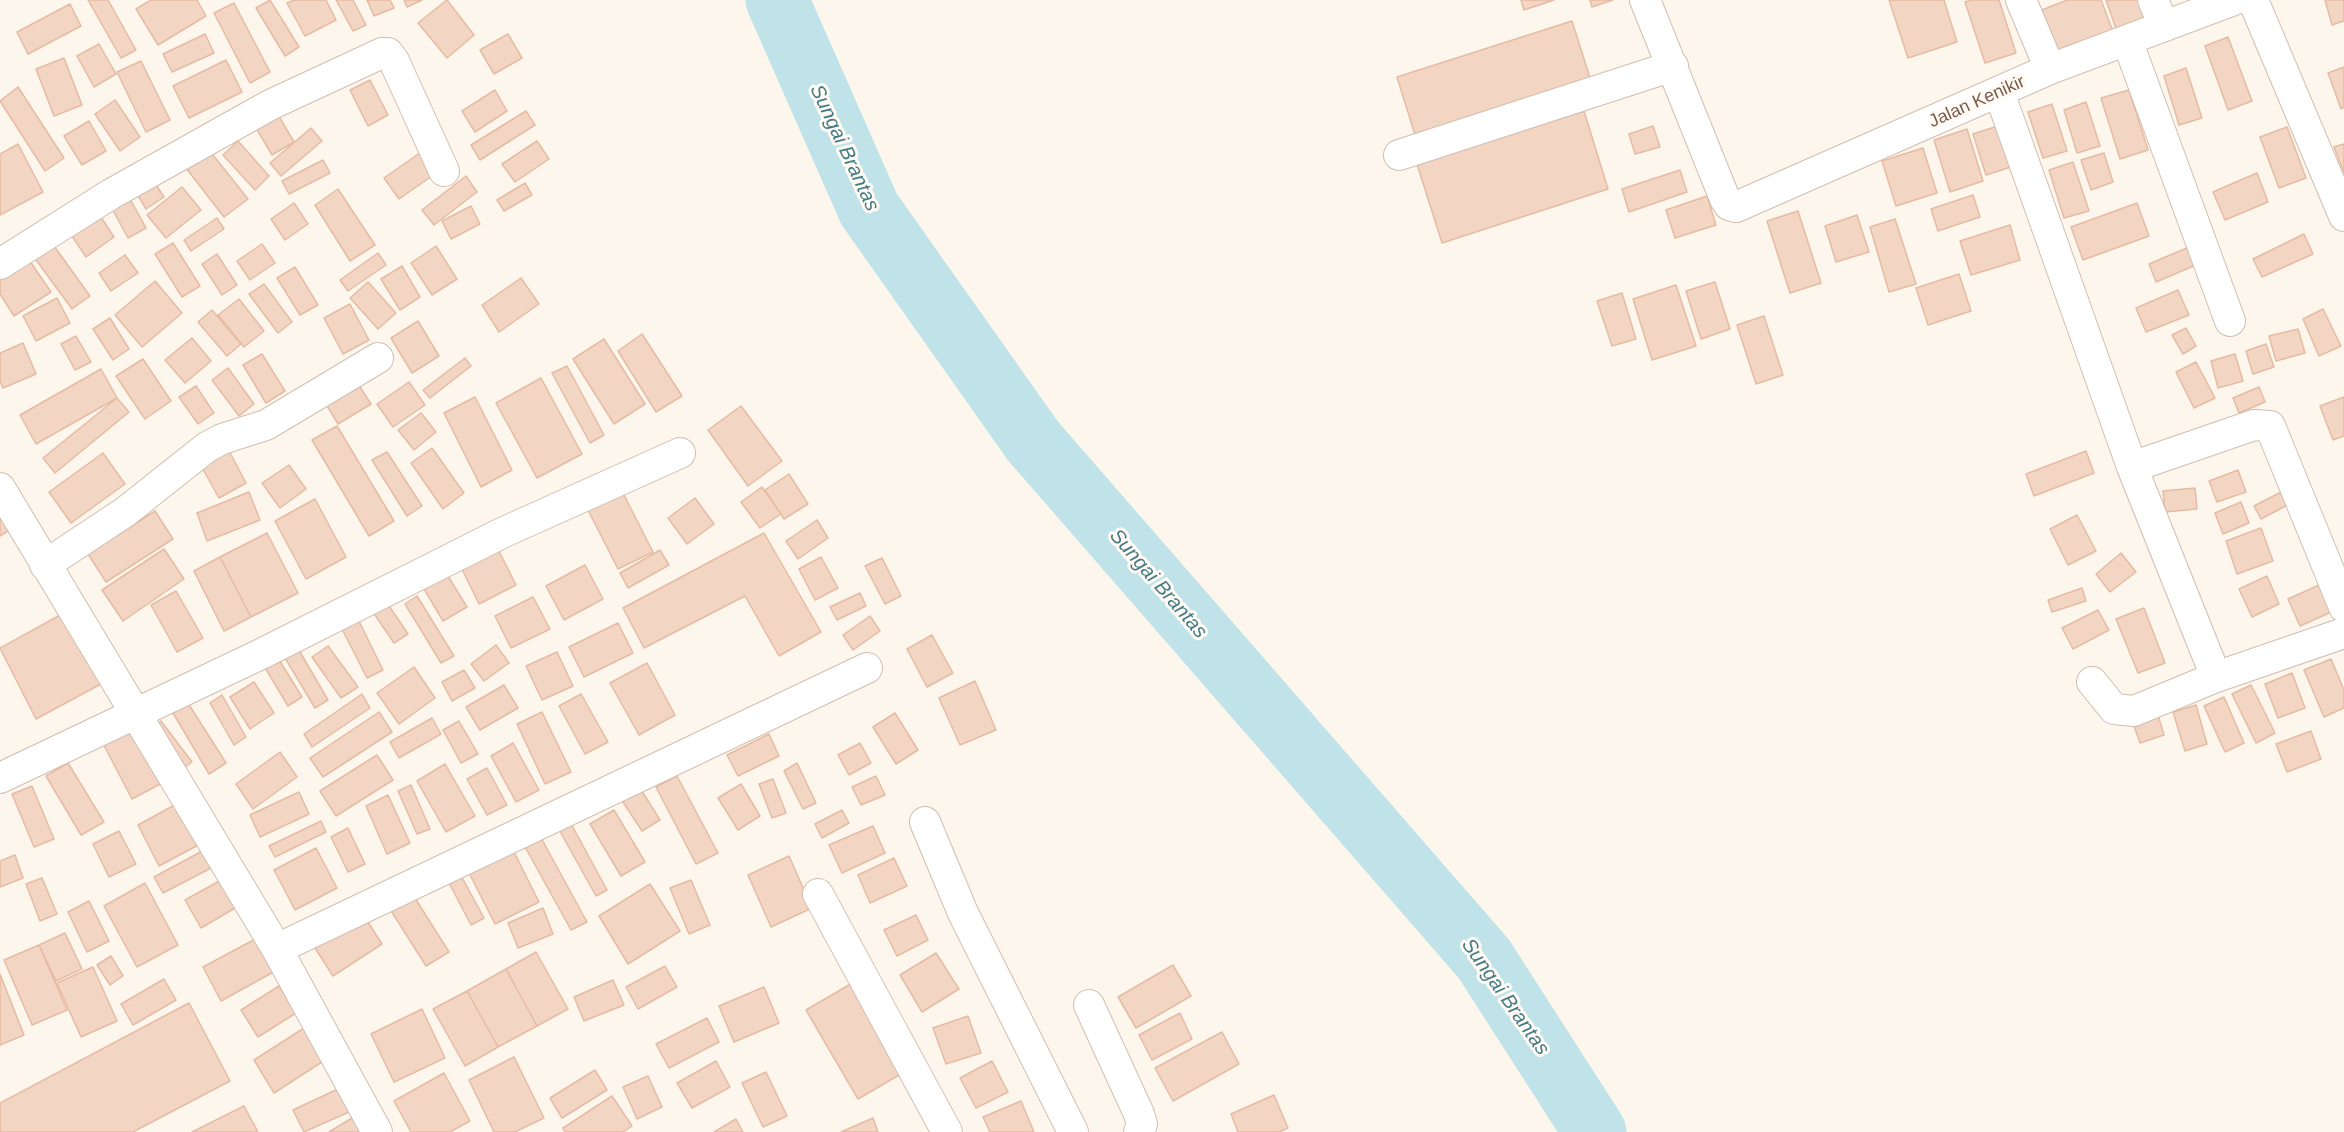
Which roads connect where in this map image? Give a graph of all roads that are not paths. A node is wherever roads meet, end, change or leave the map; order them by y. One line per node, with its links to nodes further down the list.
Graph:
1 (1645, 0): 7 (street)
2 (2021, 0): 8 (street)
3 (2234, 0): 5 (street, Jalan Kenikir)
4 (2253, 0): 12 (street)
5 (2158, 13): 6 (street, Jalan Kenikir)
6 (2127, 40): 8 (street, Jalan Kenikir); 14 (street)
7 (1673, 66): 9 (street, Jalan Kenikir); 10 (street)
8 (2050, 69): 9 (street, Jalan Kenikir)
9 (1999, 92): 17 (street)
10 (1400, 155)
11 (444, 171): 13 (street)
12 (2344, 216)
13 (0, 264)
14 (2230, 321)
15 (378, 358): 19 (street)
16 (680, 453): 25 (street)
17 (2132, 467): 20 (street); 23 (street)
18 (0, 488): 19 (street)
19 (45, 565): 25 (street)
20 (2344, 607)
21 (2344, 633): 23 (street)
22 (867, 668): 29 (street)
23 (2216, 677): 24 (street)
24 (2092, 682)
25 (135, 715): 26 (street); 29 (street)
26 (0, 778)
27 (925, 822): 33 (street)
28 (818, 894): 32 (street)
29 (277, 950): 31 (street)
30 (1089, 1005): 34 (street)
31 (377, 1132)
32 (947, 1132)
33 (1072, 1132)
34 (1139, 1132)

